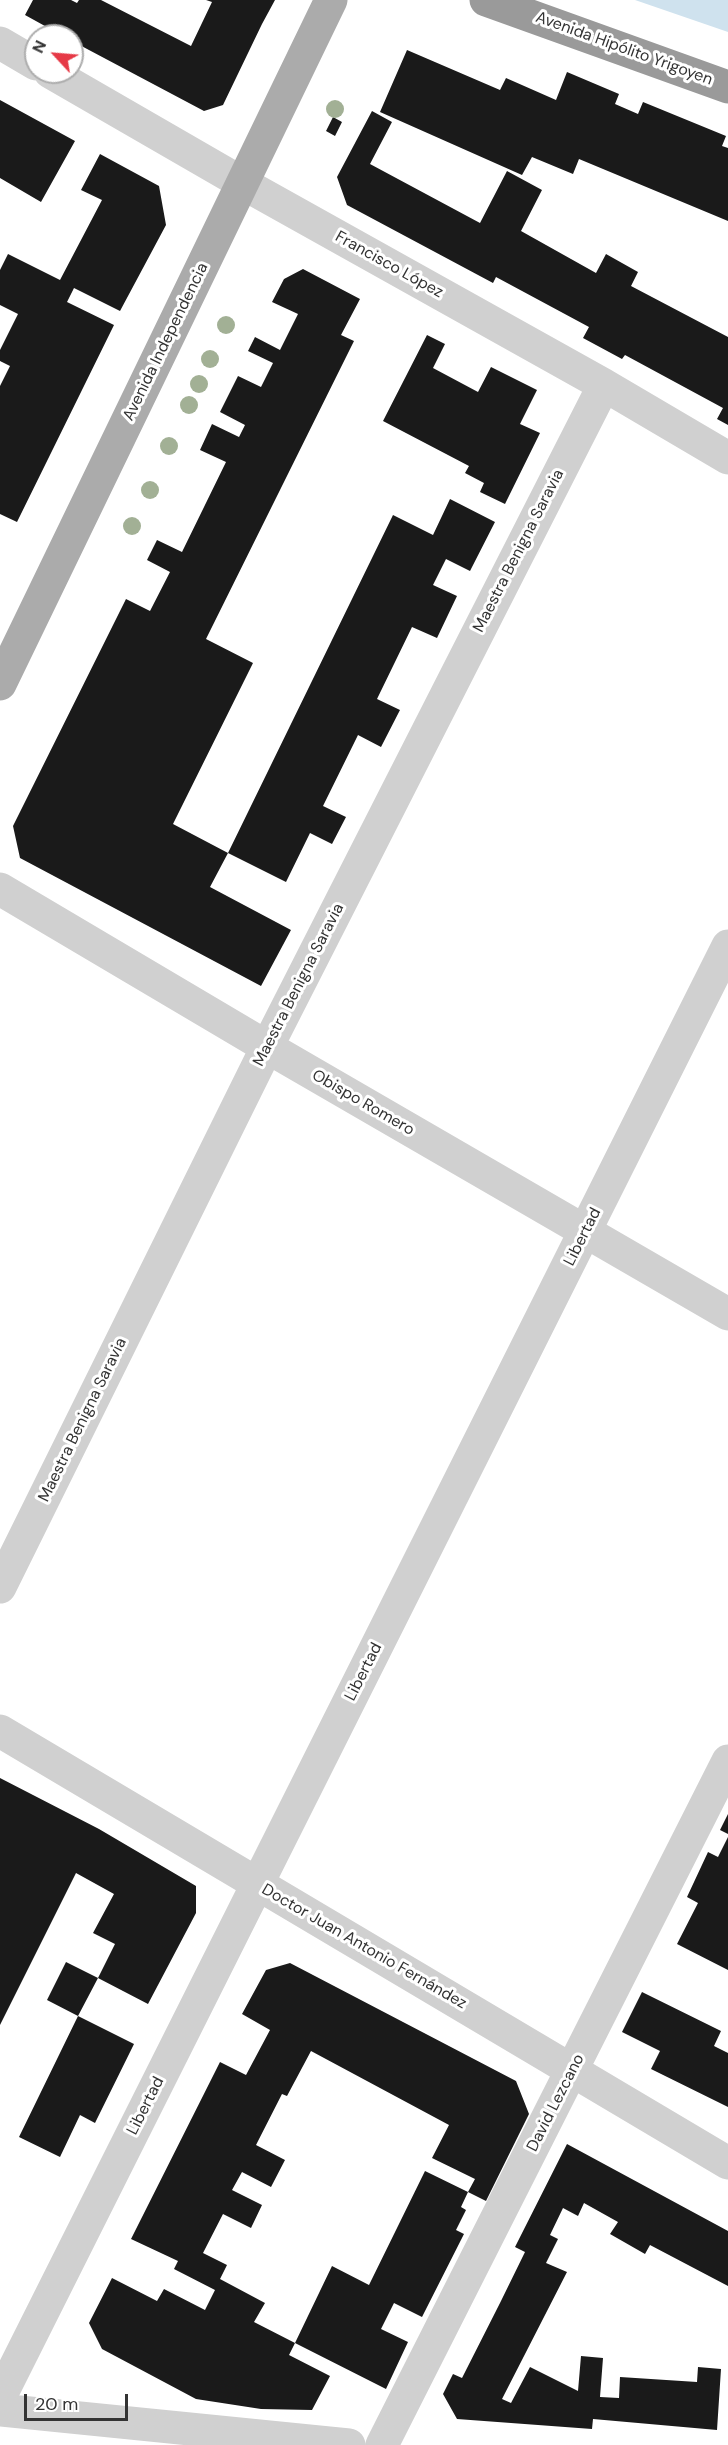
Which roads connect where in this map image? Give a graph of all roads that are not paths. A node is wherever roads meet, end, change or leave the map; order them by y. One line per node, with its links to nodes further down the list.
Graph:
1 (331, 0): 7 (main road, Avenida Independencia)
2 (486, 0): 6 (highway, Avenida Hipólito Yrigoyen)
3 (0, 43): 4 (street)
4 (24, 57)
5 (71, 84): 7 (street, Francisco López)
6 (728, 87)
7 (244, 184): 8 (street, Francisco López); 10 (main road, Avenida Independencia)
8 (604, 385): 9 (street, Francisco López); 13 (street, Maestra Benigna Saravia)
9 (728, 458)
10 (0, 684)
11 (0, 889): 13 (street, Obispo Romero)
12 (728, 946): 14 (street, Libertad)
13 (267, 1047): 14 (street, Obispo Romero); 16 (street, Maestra Benigna Saravia)
14 (585, 1232): 15 (street, Obispo Romero); 19 (street, Libertad)
15 (728, 1314)
16 (0, 1587)
17 (0, 1731): 19 (street, Doctor Juan Antonio Fernández)
18 (728, 1761): 20 (street, David Lezcano)
19 (257, 1885): 20 (street, Doctor Juan Antonio Fernández); 22 (street, Libertad)
20 (573, 2070): 21 (street, Doctor Juan Antonio Fernández); 25 (street, David Lezcano)
21 (728, 2163)
22 (0, 2397)
23 (0, 2410): 24 (street)
24 (348, 2445)
25 (382, 2445)

